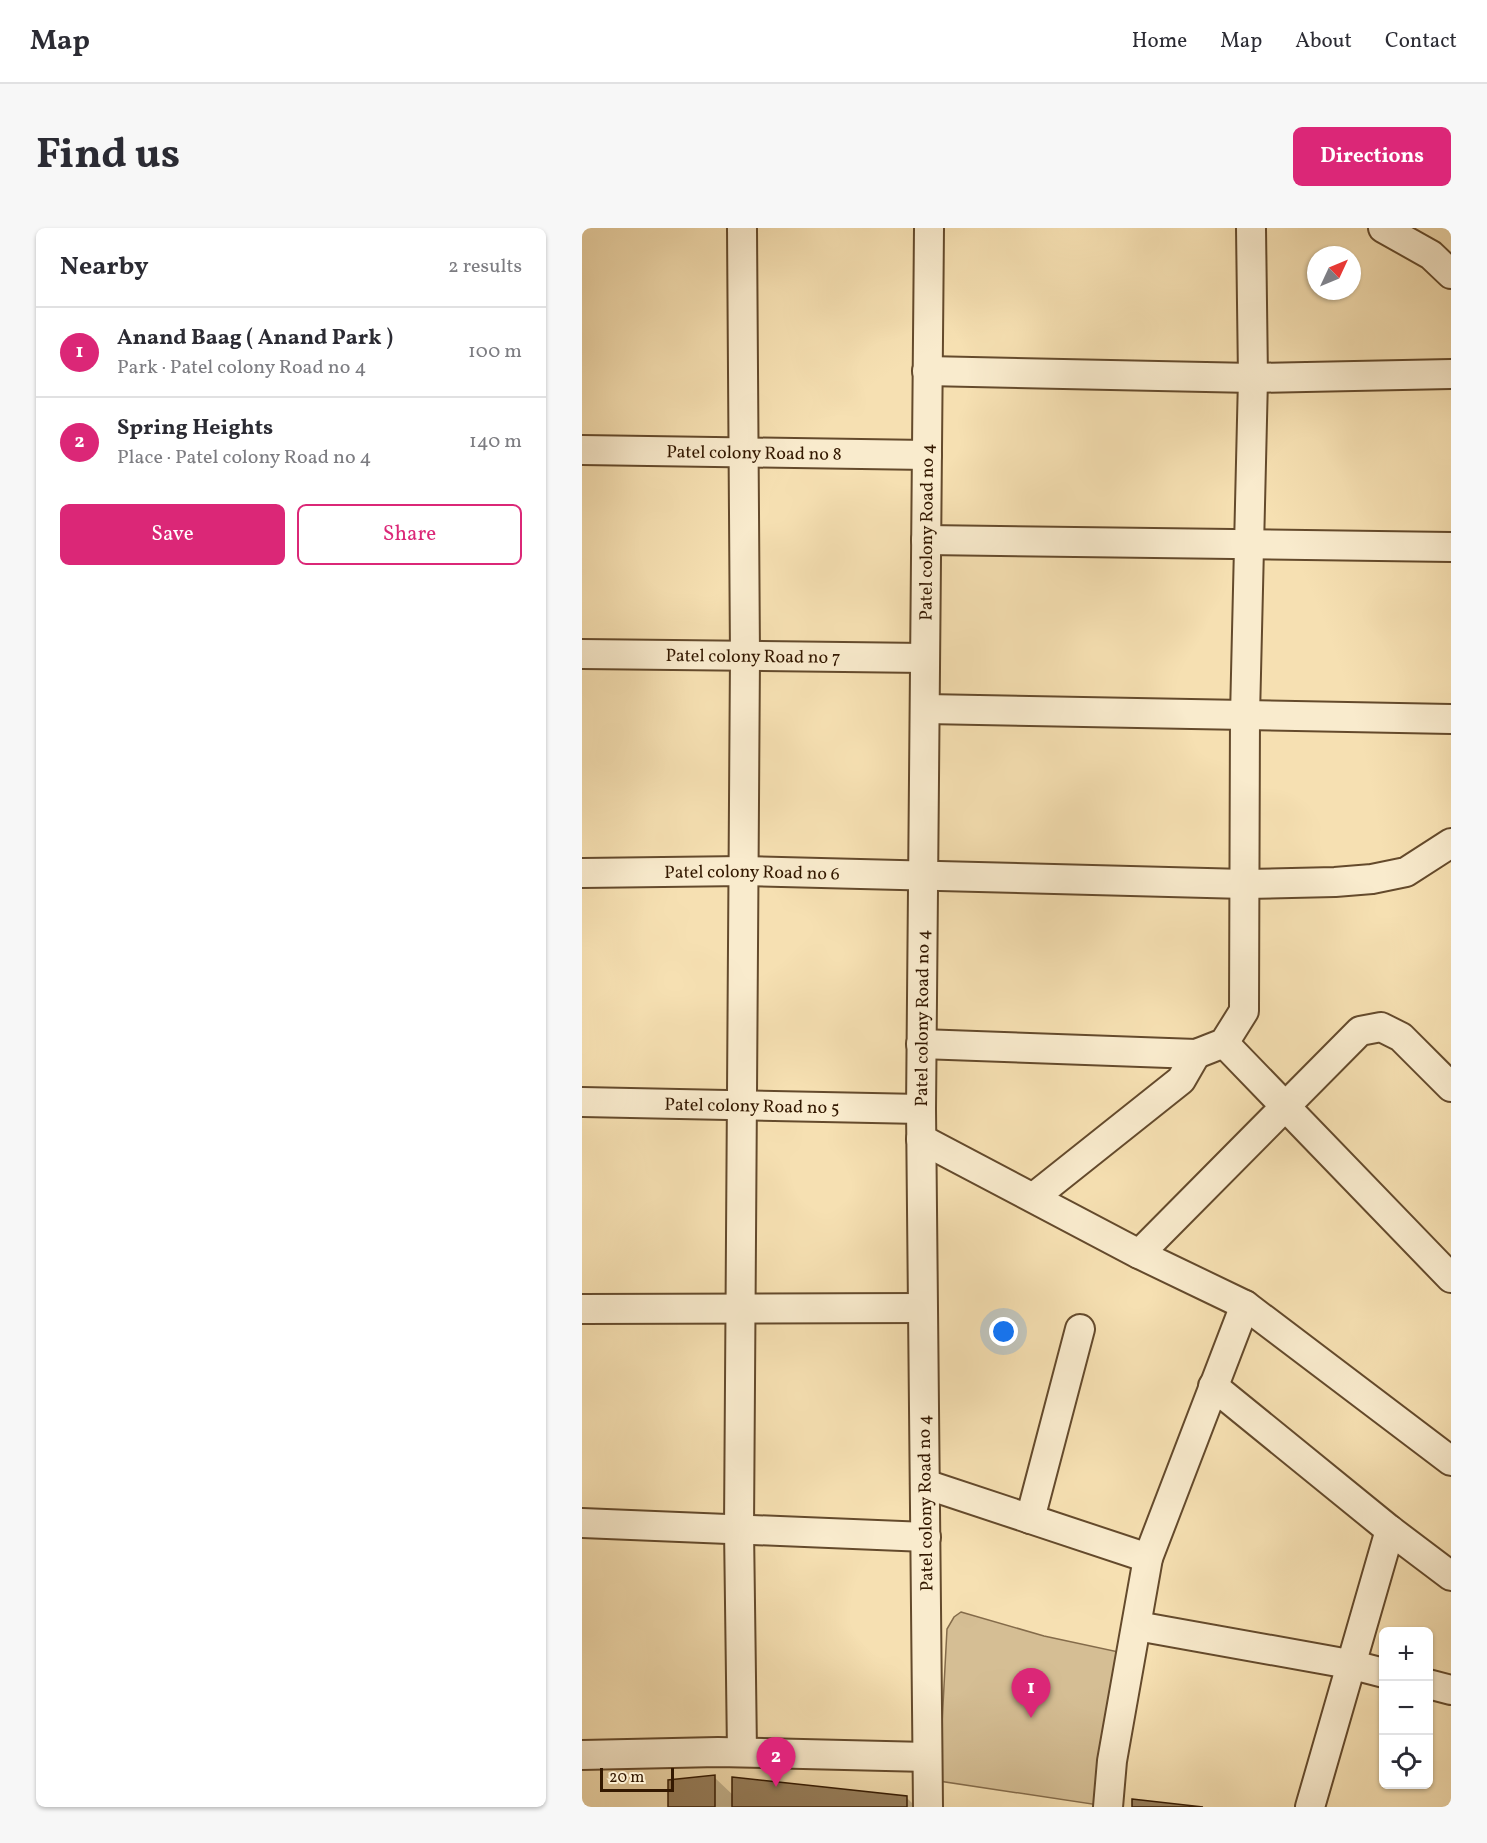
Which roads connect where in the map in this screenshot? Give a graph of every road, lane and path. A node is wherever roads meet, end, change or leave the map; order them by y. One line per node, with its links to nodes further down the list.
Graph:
1 (742, 228): 11 (street)
2 (929, 228): 7 (street, Patel colony Road no 4)
3 (1251, 228): 9 (street)
4 (1383, 228): 5 (street)
5 (1431, 241): 6 (street)
6 (1451, 274)
7 (927, 371): 9 (street); 12 (street, Patel colony Road no 4)
8 (1451, 374): 9 (street)
9 (1253, 378): 14 (street)
10 (582, 450): 11 (street, Patel colony Road no 8)
11 (742, 451): 12 (street, Patel colony Road no 8); 17 (street)
12 (927, 455): 13 (street, Patel colony Road no 4)
13 (926, 540): 14 (street); 18 (street, Patel colony Road no 4)
14 (1248, 544): 15 (street); 20 (street)
15 (1451, 547)
16 (582, 654): 17 (street, Patel colony Road no 7)
17 (745, 656): 18 (street, Patel colony Road no 7); 23 (street)
18 (925, 658): 19 (street, Patel colony Road no 4)
19 (926, 709): 20 (street); 25 (street, Patel colony Road no 4)
20 (1245, 716): 21 (street); 26 (street)
21 (1451, 719)
22 (1451, 843): 26 (street, Patel colony Road no 6)
23 (744, 871): 24 (street, Patel colony Road no 6); 25 (street, Patel colony Road no 6); 32 (street)
24 (582, 873)
25 (922, 875): 26 (street, Patel colony Road no 6); 28 (street, Patel colony Road no 4)
26 (1245, 884): 27 (street)
27 (1224, 1042): 29 (street); 33 (street)
28 (921, 1044): 29 (street); 34 (street, Patel colony Road no 4)
29 (1196, 1054): 36 (street)
30 (1451, 1087): 33 (street)
31 (582, 1102): 32 (street, Patel colony Road no 5)
32 (742, 1105): 34 (street, Patel colony Road no 5); 42 (street)
33 (1286, 1107): 37 (street); 38 (street)
34 (921, 1109): 35 (street, Patel colony Road no 4)
35 (921, 1139): 36 (street); 40 (street, Patel colony Road no 4)
36 (1034, 1197): 37 (street)
37 (1139, 1254): 39 (street)
38 (1451, 1278)
39 (1245, 1305): 44 (street); 45 (street)
40 (922, 1308): 42 (street); 46 (street, Patel colony Road no 4)
41 (582, 1309): 42 (street)
42 (741, 1309): 49 (street)
43 (1080, 1329): 47 (street)
44 (1213, 1386): 50 (street); 52 (street)
45 (1451, 1461)
46 (925, 1484): 47 (street); 51 (street, Patel colony Road no 4)
47 (1030, 1519): 52 (street)
48 (582, 1523): 49 (street)
49 (739, 1529): 51 (street); 59 (street)
50 (1390, 1530): 53 (street); 55 (street)
51 (926, 1536): 61 (street, Patel colony Road no 4)
52 (1148, 1558): 54 (street)
53 (1451, 1576)
54 (1137, 1626): 55 (street); 63 (street)
55 (1349, 1664): 56 (street); 64 (street)
56 (1379, 1672)
57 (1433, 1685): 58 (street)
58 (1451, 1690)
59 (742, 1752): 60 (street); 61 (street)
60 (582, 1755)
61 (927, 1757): 62 (street, Patel colony Road no 4)
62 (927, 1807)
63 (1108, 1807)
64 (1310, 1807)

